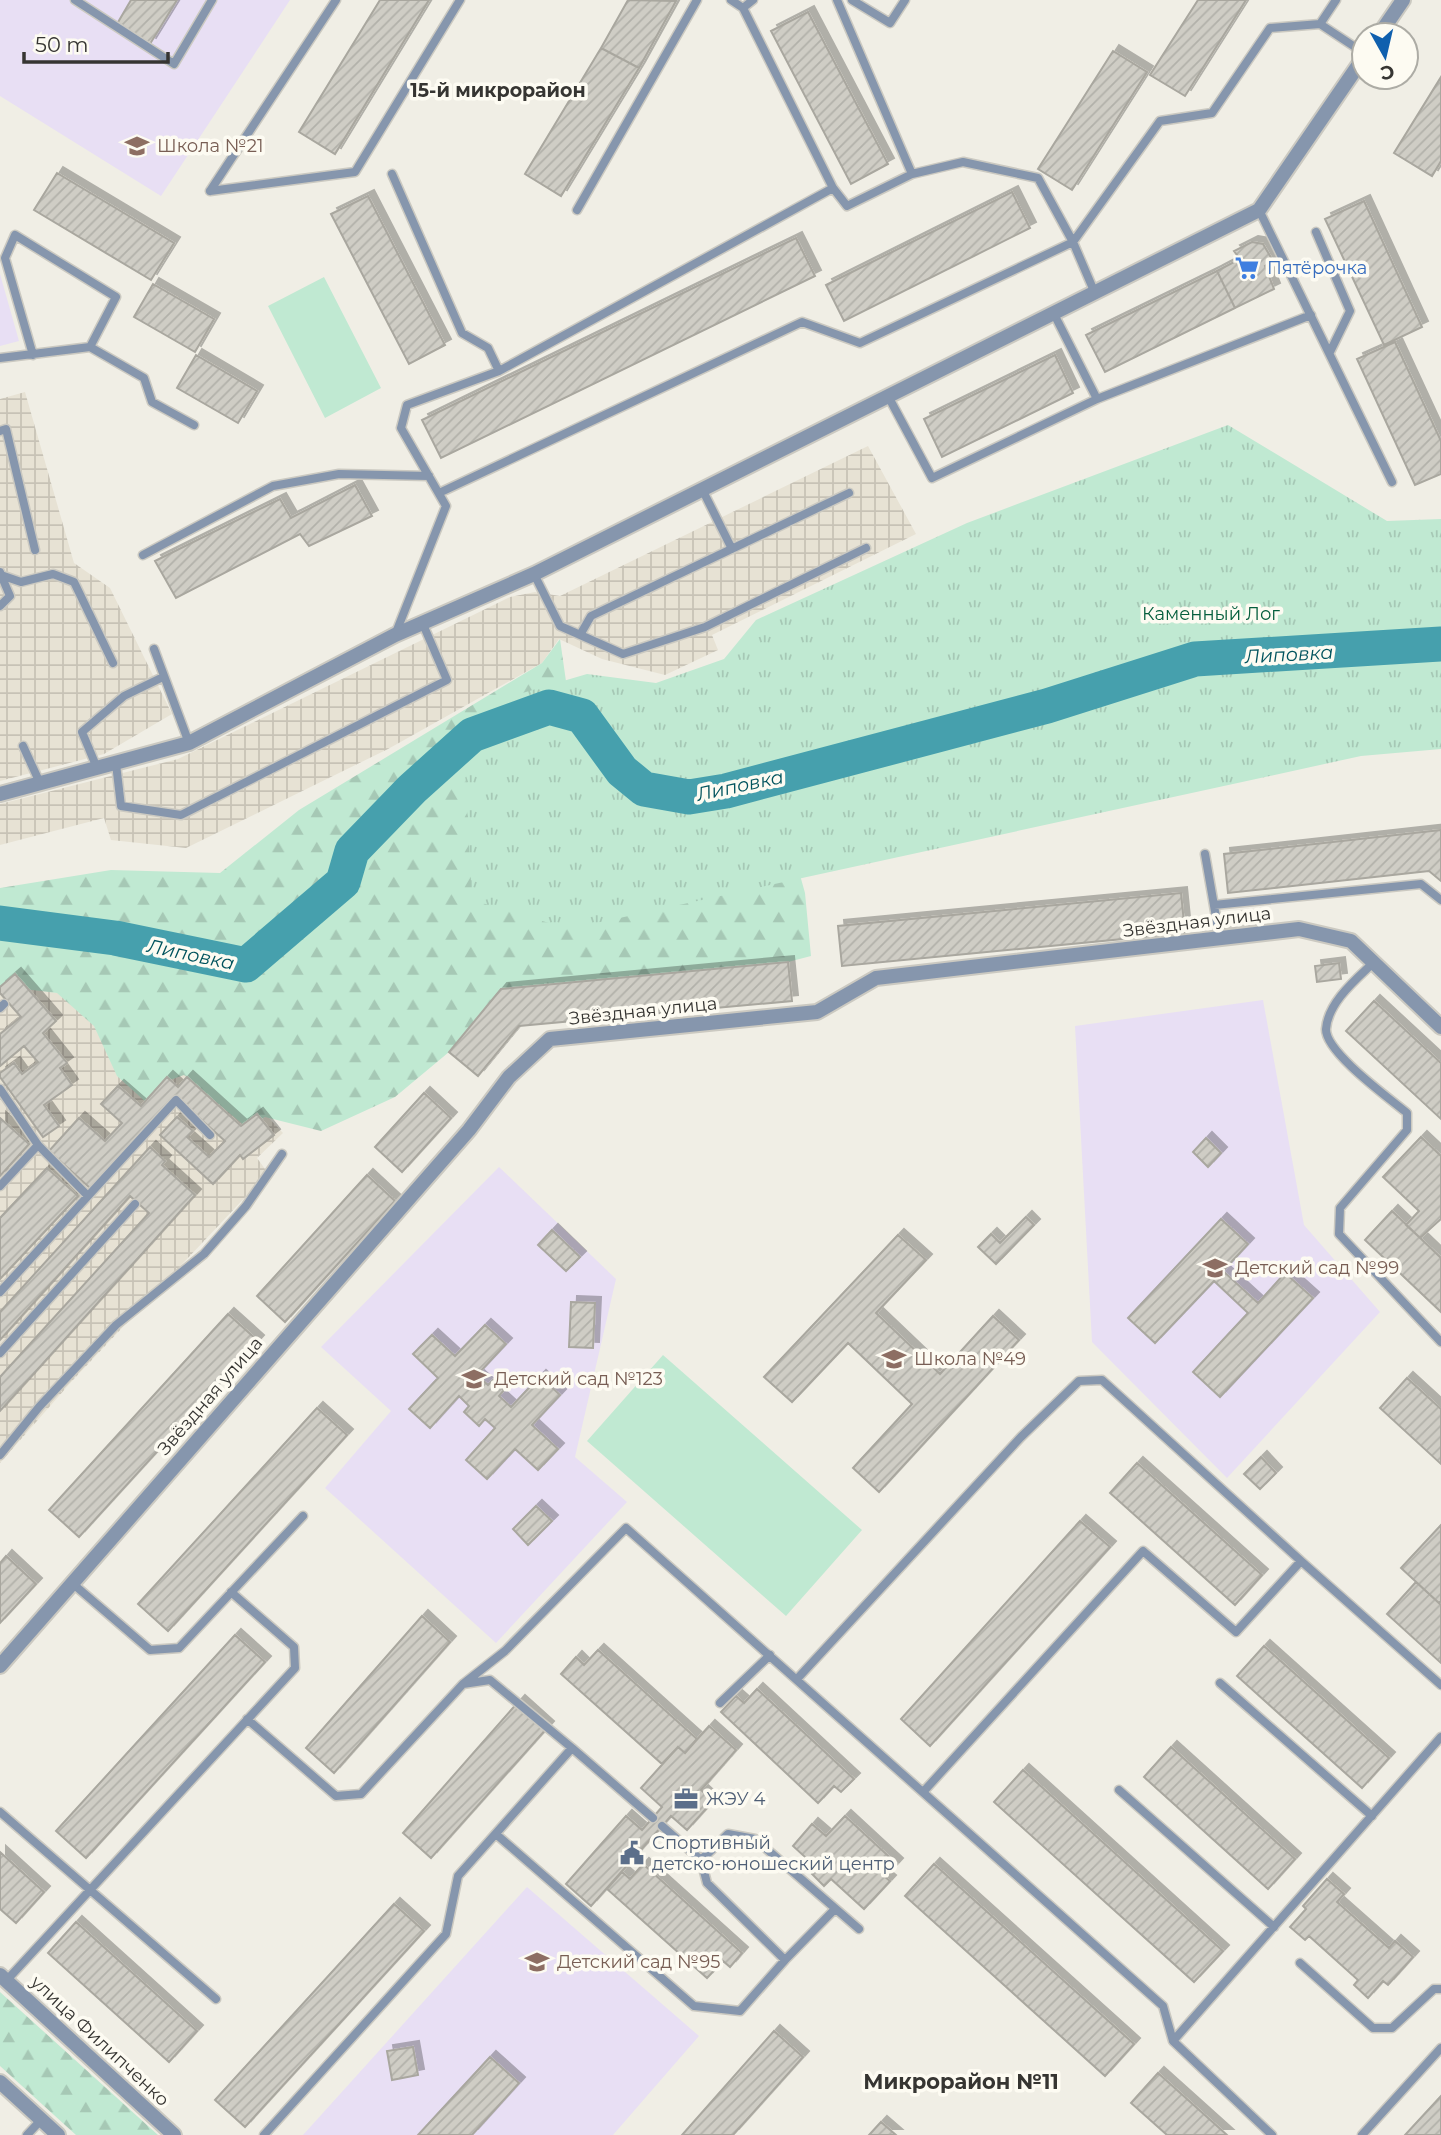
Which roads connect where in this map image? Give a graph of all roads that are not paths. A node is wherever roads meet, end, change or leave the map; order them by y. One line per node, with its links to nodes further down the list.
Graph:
1 (75, 0): 2 (lane)
2 (212, 0)
3 (336, 0): 4 (lane)
4 (460, 0)
5 (697, 0): 21 (lane)
6 (731, 0): 13 (lane)
7 (753, 0): 13 (lane)
8 (837, 0): 19 (lane)
9 (852, 0): 10 (lane)
10 (905, 0)
11 (1336, 0): 15 (lane)
12 (1403, 0): 14 (street)
13 (743, 8): 20 (lane)
14 (1389, 21)
15 (1320, 24): 16 (lane); 24 (lane)
16 (1350, 45)
17 (1350, 76): 22 (street)
18 (392, 174): 32 (lane)
19 (912, 174): 20 (lane); 24 (lane)
20 (833, 188): 32 (lane)
21 (577, 209)
22 (1258, 211): 25 (street); 27 (lane)
23 (1316, 232): 29 (lane)
24 (1073, 242): 25 (lane); 40 (lane)
25 (1094, 292): 26 (street)
26 (1053, 312): 33 (street); 34 (lane)
27 (1311, 315): 29 (lane); 34 (lane)
28 (90, 347): 30 (lane); 30 (lane); 35 (lane)
29 (1330, 352): 38 (lane)
30 (33, 355): 31 (lane)
31 (0, 358)
32 (499, 371): 37 (lane)
33 (888, 396): 34 (lane); 39 (street)
34 (1097, 399)
35 (194, 425)
36 (0, 431): 44 (lane)
37 (429, 475): 40 (lane); 45 (lane)
38 (1392, 482)
39 (702, 489): 43 (lane); 47 (street)
40 (439, 492): 50 (lane)
41 (849, 493): 43 (lane)
42 (866, 548): 51 (lane)
43 (732, 549): 51 (lane)
44 (35, 550)
45 (143, 555)
46 (1, 573): 48 (lane); 53 (lane)
47 (534, 574): 49 (street); 51 (lane)
48 (0, 606)
49 (422, 622): 50 (street); 57 (lane)
50 (395, 635): 55 (street)
51 (580, 635)
52 (154, 649): 54 (lane)
53 (113, 663)
54 (163, 677): 55 (lane); 58 (lane)
55 (189, 743): 57 (street)
56 (23, 746): 59 (lane)
57 (116, 764): 58 (street)
58 (97, 768): 59 (street)
59 (40, 783): 60 (street)
60 (0, 794)
61 (1205, 854): 63 (lane)
62 (1441, 900): 63 (lane)
63 (1214, 905): 64 (lane)
64 (1220, 940): 65 (street, Звёздная улица); 80 (street, Звёздная улица)
65 (1372, 964): 66 (street, Звёздная улица); 75 (lane)
66 (1441, 1027)
67 (0, 1090): 69 (lane)
68 (210, 1135): 72 (lane)
69 (38, 1145): 71 (lane); 72 (lane)
70 (282, 1154): 77 (lane)
71 (0, 1186)
72 (88, 1196): 74 (lane)
73 (135, 1205): 76 (lane)
74 (0, 1292)
75 (1441, 1342)
76 (0, 1353)
77 (0, 1455)
78 (303, 1516): 81 (lane)
79 (1301, 1561): 84 (lane); 87 (lane); 93 (lane)
80 (72, 1583): 81 (lane); 83 (street, Звёздная улица)
81 (231, 1592): 89 (lane)
82 (770, 1655): 84 (lane); 86 (lane); 88 (lane)
83 (0, 1665)
84 (797, 1679): 93 (lane)
85 (1220, 1683): 95 (lane)
86 (463, 1684): 89 (lane); 91 (lane)
87 (1441, 1685)
88 (720, 1703)
89 (247, 1719): 100 (lane)
90 (1441, 1737): 95 (lane)
91 (572, 1748): 96 (lane); 98 (lane)
92 (1119, 1790): 102 (lane)
93 (923, 1791): 109 (lane)
94 (0, 1812): 100 (lane)
95 (1372, 1816): 102 (lane)
96 (653, 1818)
97 (662, 1826): 99 (lane)
98 (497, 1835): 104 (lane); 116 (lane)
99 (701, 1860): 101 (lane); 104 (lane)
100 (89, 1890): 106 (lane); 108 (lane)
101 (835, 1909): 103 (lane); 104 (lane)
102 (1274, 1927): 109 (lane)
103 (859, 1929)
104 (785, 1960)
105 (1300, 1963): 107 (lane)
106 (3, 1978): 115 (street, улица Филипченко)
107 (1441, 1989)
108 (216, 1999)
109 (1173, 2041): 117 (lane)
110 (1441, 2048): 118 (lane)
111 (0, 2082): 112 (street)
112 (41, 2120): 113 (lane); 114 (street)
113 (27, 2135)
114 (58, 2135)
115 (174, 2135)
116 (264, 2135)
117 (1272, 2135)
118 (1362, 2135)

